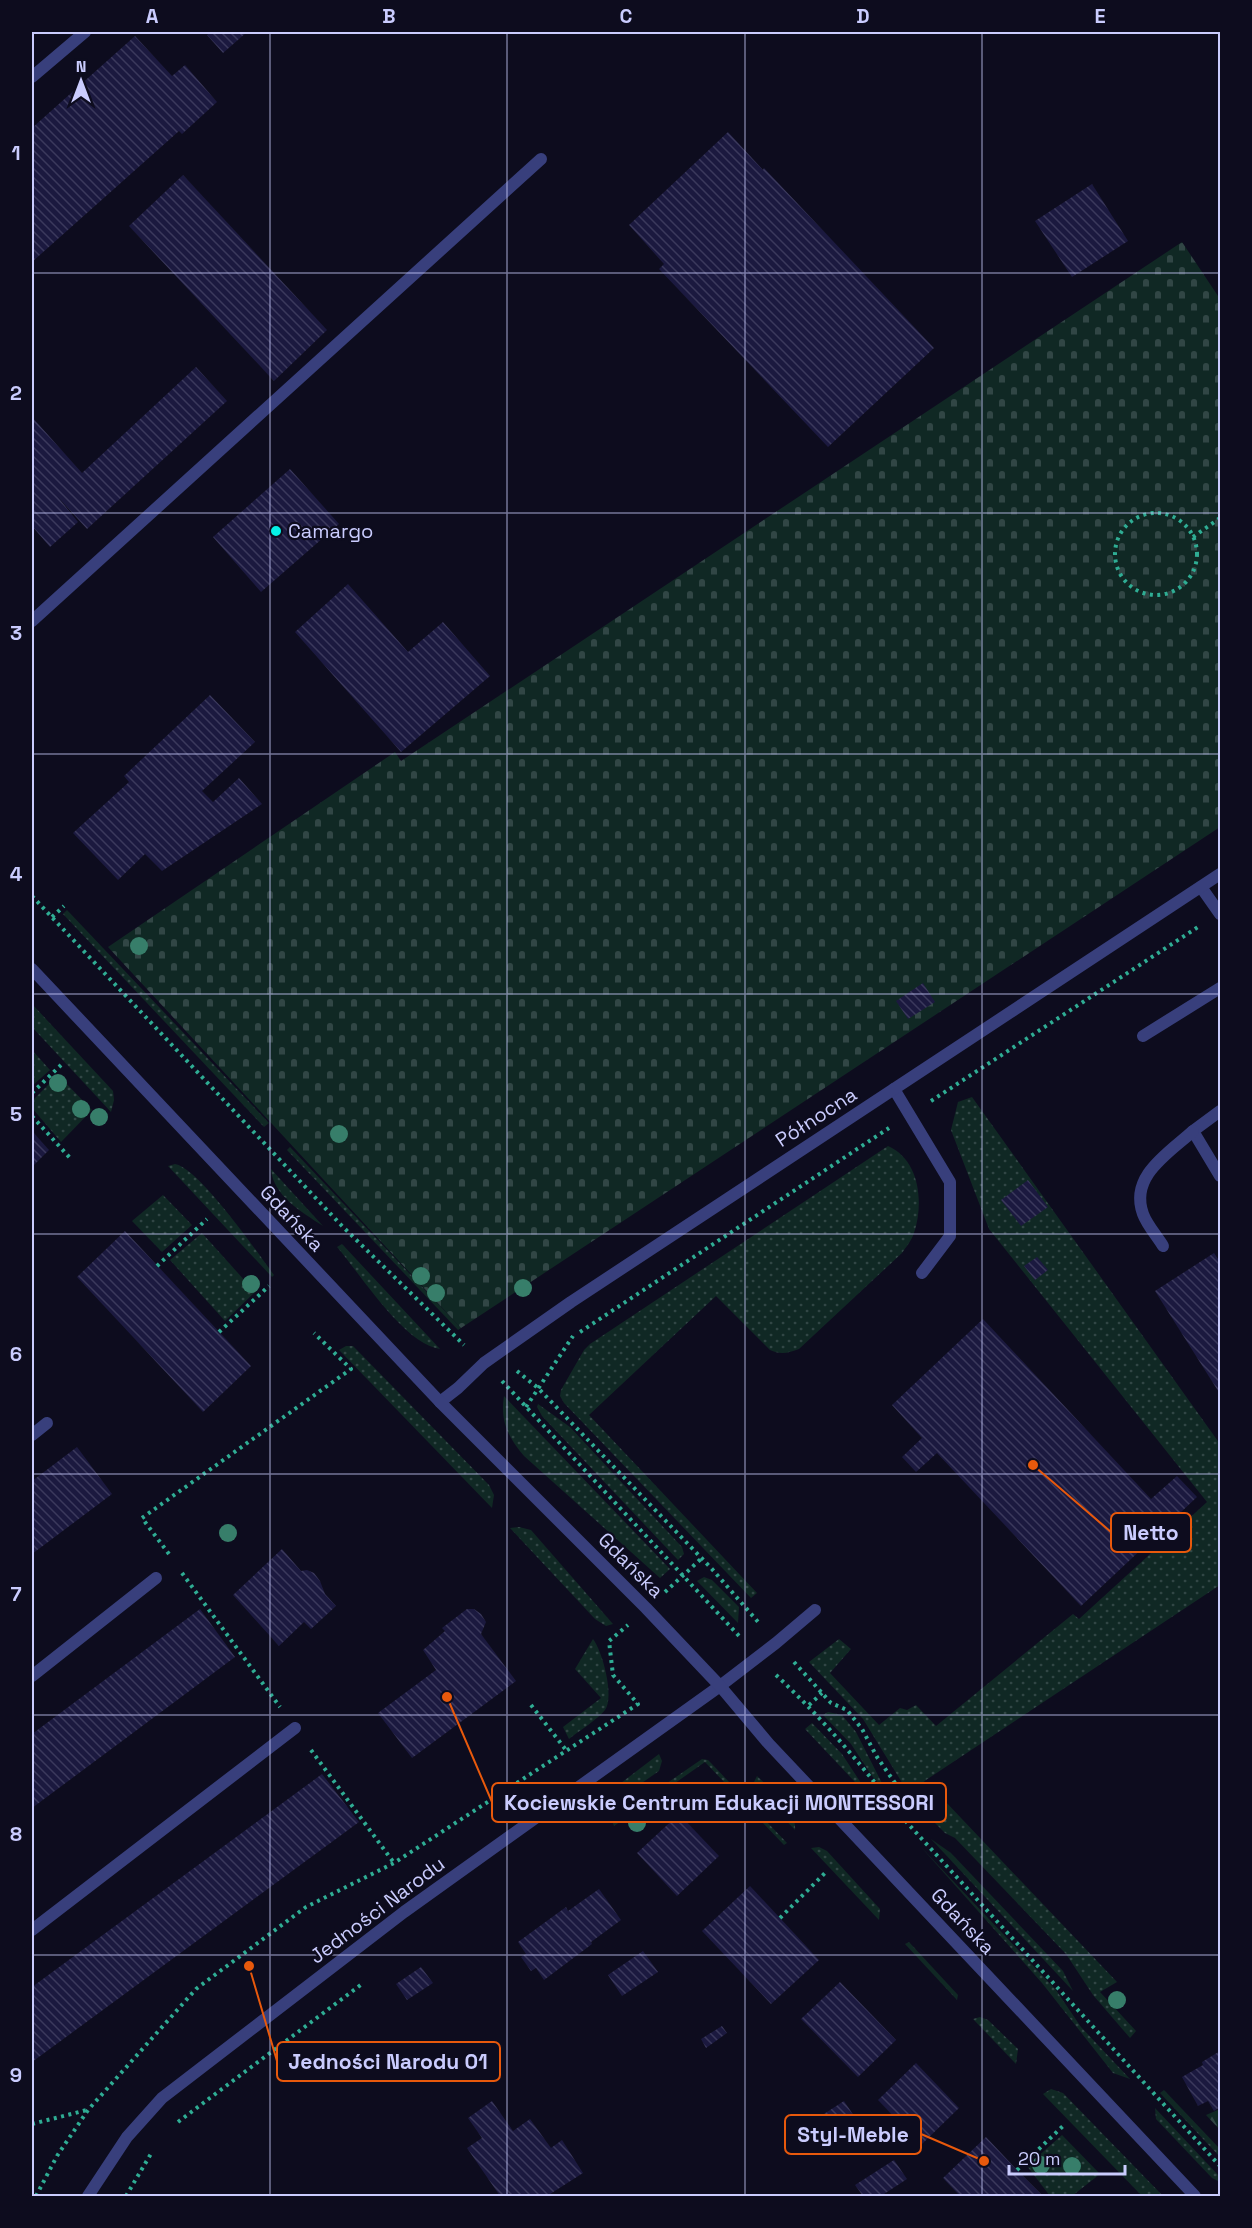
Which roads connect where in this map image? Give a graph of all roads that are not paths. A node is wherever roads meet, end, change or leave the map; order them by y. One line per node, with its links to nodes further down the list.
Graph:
1 (85, 32): 2 (street)
2 (32, 77)
3 (541, 159): 4 (street)
4 (32, 621)
5 (1221, 874): 6 (street, Północna)
6 (1201, 887): 7 (street); 11 (street, Północna)
7 (1220, 913)
8 (32, 969): 17 (street, Gdańska)
9 (1221, 988): 10 (street)
10 (1143, 1036)
11 (894, 1089): 16 (street); 17 (street, Północna)
12 (1221, 1111): 13 (street)
13 (1193, 1131): 14 (street); 15 (street)
14 (1221, 1176)
15 (1163, 1246)
16 (922, 1273)
17 (440, 1402): 23 (street, Gdańska)
18 (47, 1423): 19 (street)
19 (32, 1435)
20 (156, 1578): 22 (street)
21 (815, 1610): 23 (street, Jedności Narodu)
22 (32, 1676)
23 (720, 1686): 26 (street, Jedności Narodu); 27 (street, Gdańska)
24 (295, 1728): 25 (street)
25 (32, 1930)
26 (87, 2196)
27 (1195, 2196)

